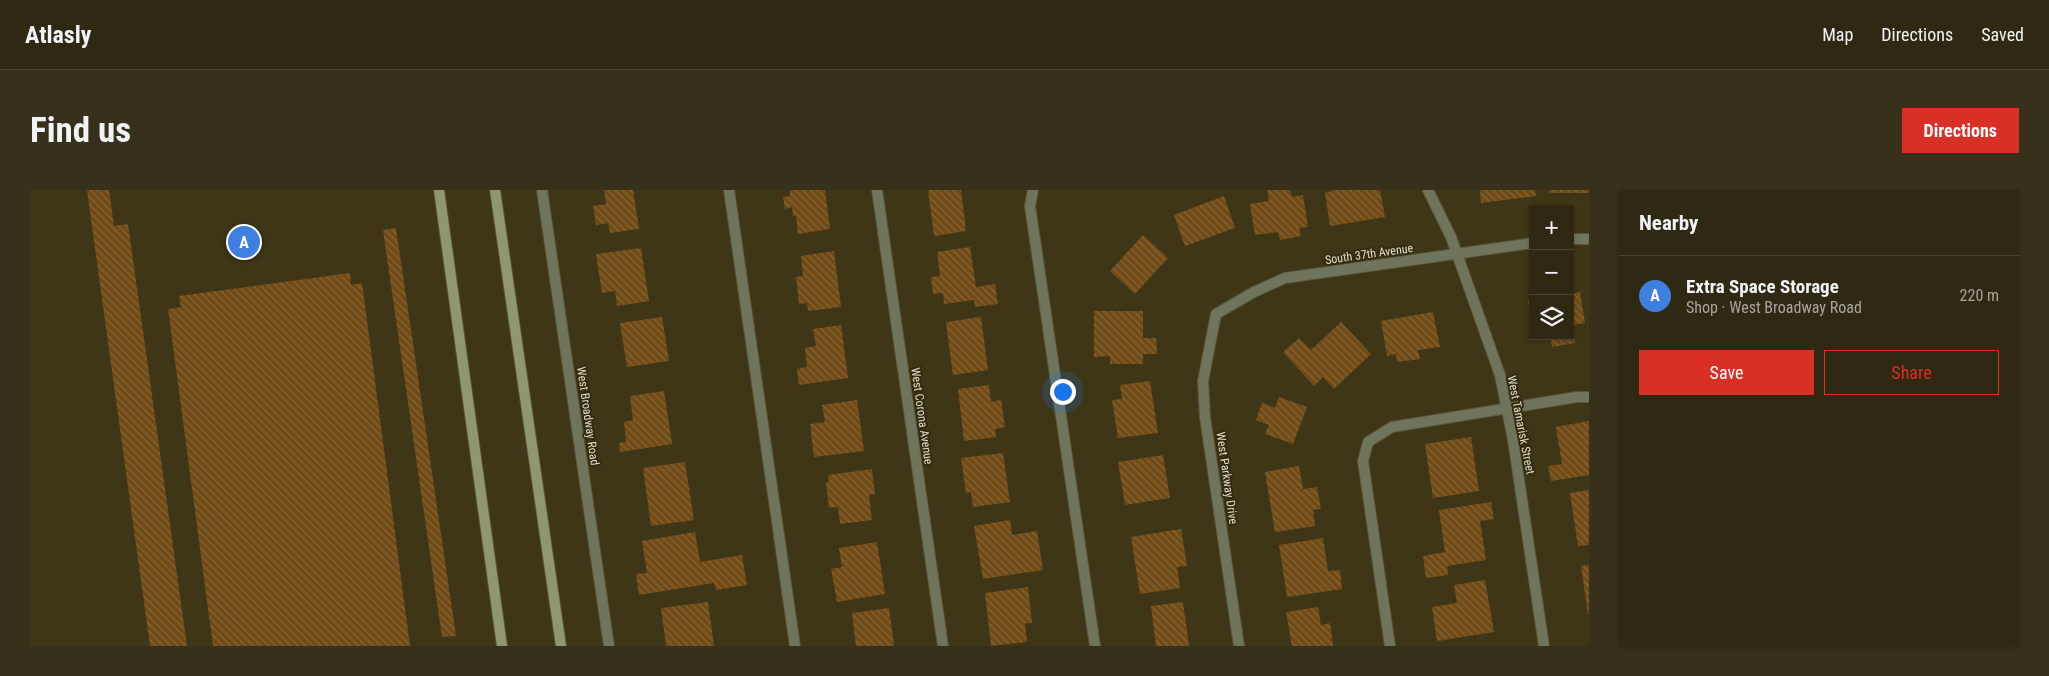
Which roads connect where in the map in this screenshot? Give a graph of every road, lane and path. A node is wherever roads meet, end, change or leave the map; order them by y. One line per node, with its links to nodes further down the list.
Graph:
1 (439, 190): 15 (main road)
2 (495, 190): 16 (main road)
3 (542, 190): 17 (street, West Broadway Road)
4 (729, 190): 18 (street)
5 (877, 190): 19 (street, West Corona Avenue)
6 (1033, 190): 20 (street)
7 (1428, 190): 11 (street, West Tamarisk Street)
8 (1589, 239): 9 (street)
9 (1574, 240)
10 (1529, 244): 11 (street, South 37th Avenue)
11 (1457, 253): 12 (street, South 37th Avenue); 14 (street, West Tamarisk Street)
12 (1216, 314): 21 (street, West Parkway Drive)
13 (1589, 397): 14 (street)
14 (1508, 409): 22 (street); 23 (street, West Tamarisk Street)
15 (502, 646)
16 (561, 646)
17 (609, 646)
18 (795, 646)
19 (943, 646)
20 (1095, 646)
21 (1239, 646)
22 (1390, 646)
23 (1544, 646)

